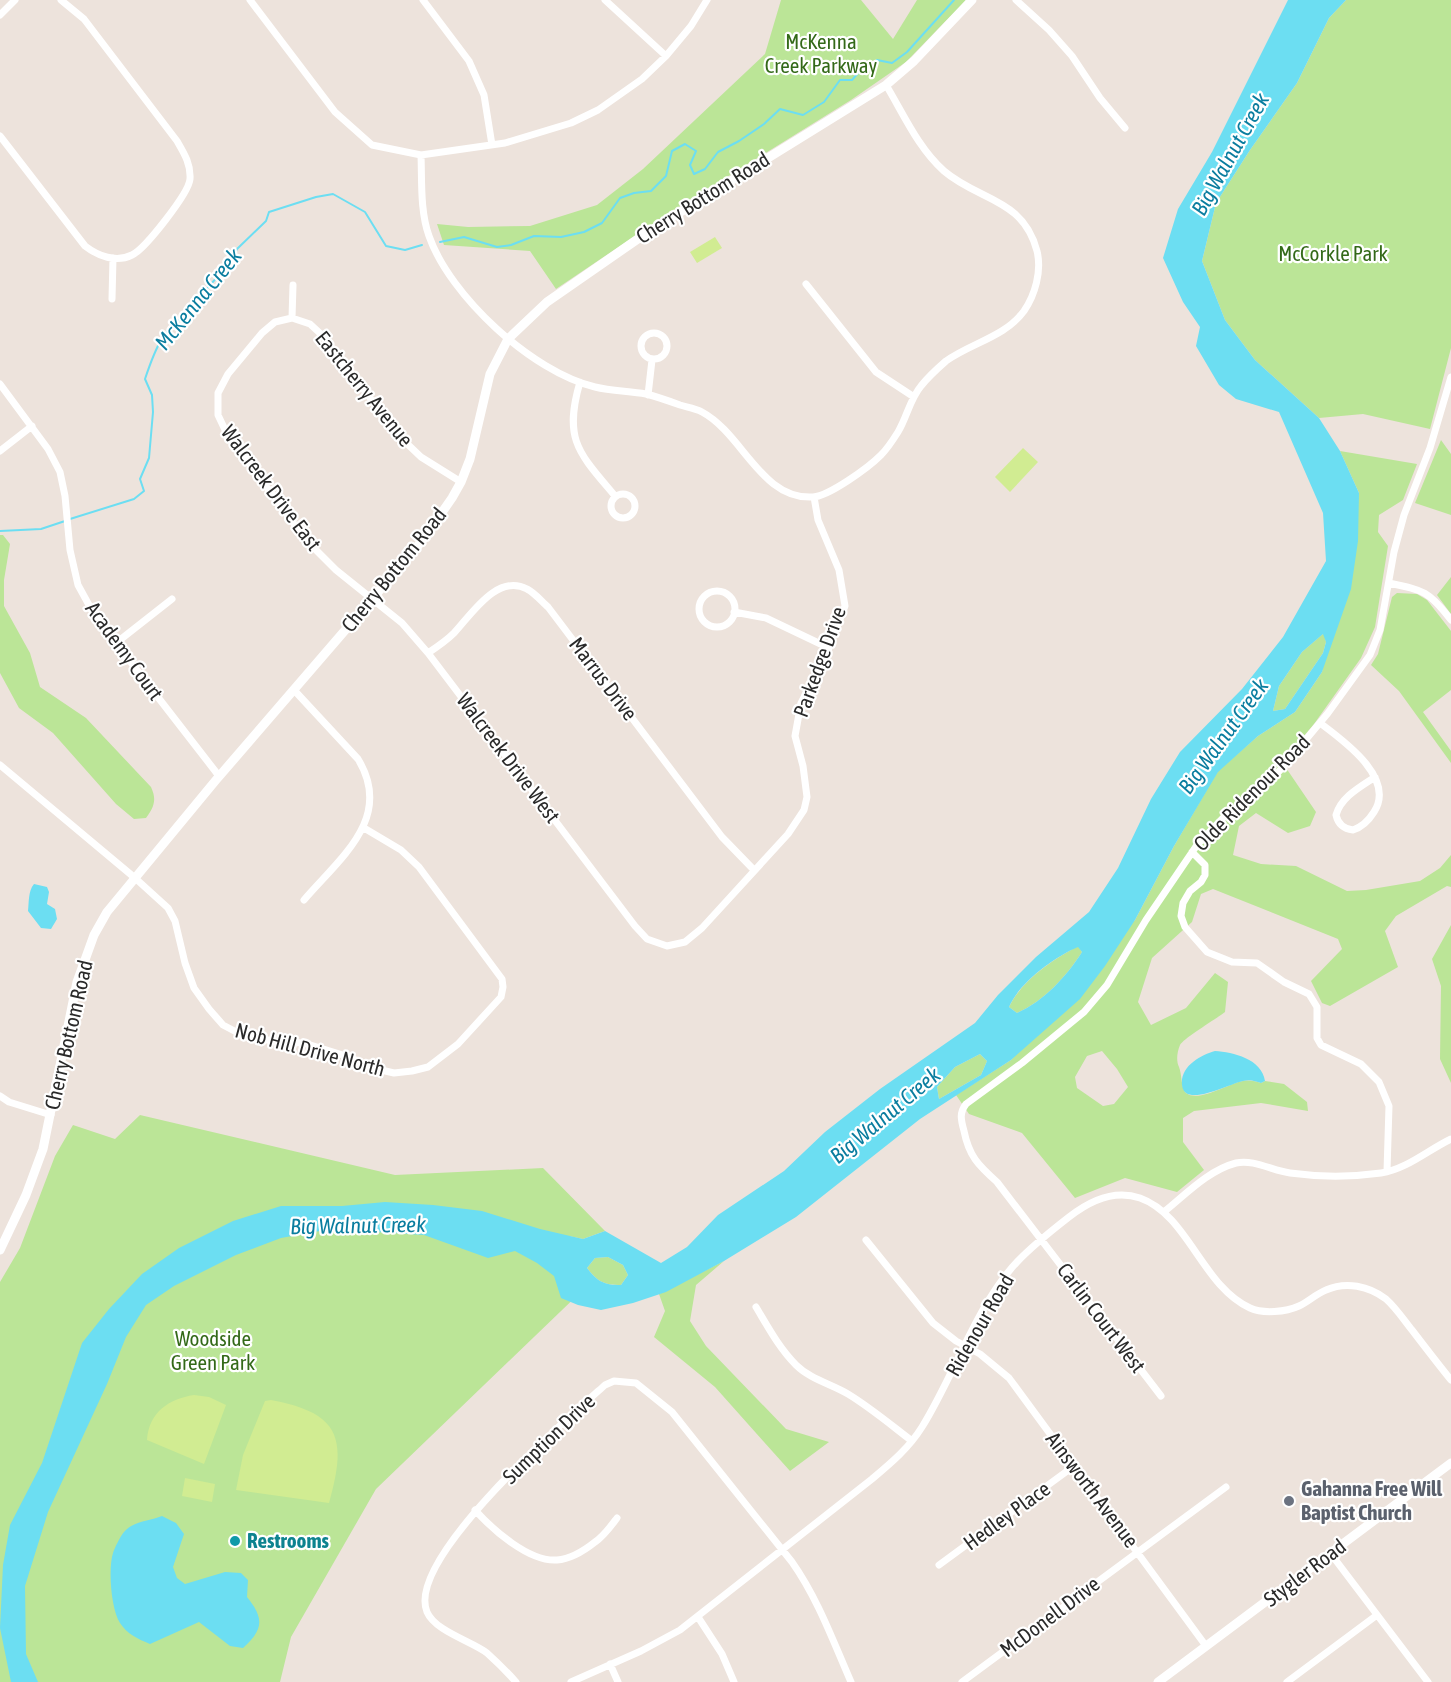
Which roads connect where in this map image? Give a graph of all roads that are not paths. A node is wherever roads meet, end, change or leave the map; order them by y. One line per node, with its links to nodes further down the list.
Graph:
1 (15, 0): 9 (street)
2 (61, 0): 16 (street)
3 (250, 0): 15 (street)
4 (423, 0): 14 (street)
5 (605, 0): 10 (street)
6 (707, 0): 10 (street)
7 (972, 0): 11 (main road, Cherry Bottom Road)
8 (1016, 0): 12 (street)
9 (0, 15)
10 (666, 56): 14 (street)
11 (886, 85): 21 (main road, Cherry Bottom Road); 27 (street)
12 (1125, 128)
13 (0, 136): 16 (street)
14 (492, 145): 15 (street)
15 (421, 155): 21 (street)
16 (113, 258): 19 (street)
17 (806, 284): 27 (street)
18 (293, 285): 20 (street, Eastcherry Avenue)
19 (112, 299)
20 (292, 318): 30 (street, Eastcherry Avenue); 35 (street, Walcreek Drive East)
21 (507, 339): 24 (street); 30 (main road, Cherry Bottom Road)
22 (652, 360): 22 (street); 26 (street)
23 (1451, 377): 33 (street, Olde Ridenour Road)
24 (580, 382): 26 (street); 31 (street)
25 (0, 384): 28 (street, Academy Court)
26 (648, 395): 32 (street)
27 (914, 397): 32 (street)
28 (32, 426): 29 (street); 38 (street, Academy Court)
29 (0, 451)
30 (461, 482): 35 (main road, Cherry Bottom Road)
31 (615, 496)
32 (814, 497): 39 (street, Parkedge Drive)
33 (1389, 583): 37 (street); 42 (street, Olde Ridenour Road)
34 (172, 599): 38 (street)
35 (372, 599): 40 (street, Walcreek Drive West); 41 (main road, Cherry Bottom Road)
36 (734, 612): 36 (street); 39 (street)
37 (1451, 620)
38 (116, 643): 44 (street, Academy Court)
39 (829, 648): 48 (street, Parkedge Drive)
40 (428, 653): 48 (street, Marrus Drive); 51 (street, Walcreek Drive West)
41 (294, 690): 44 (main road, Cherry Bottom Road); 46 (street)
42 (1320, 723): 45 (street); 47 (street, Olde Ridenour Road)
43 (0, 765): 49 (street, Nob Hill Drive North)
44 (219, 776): 49 (main road, Cherry Bottom Road)
45 (1375, 777): 45 (street)
46 (364, 828): 49 (street, Nob Hill Drive North); 50 (street)
47 (1192, 852): 55 (street, Olde Ridenour Road); 56 (street)
48 (754, 870): 51 (street, Parkedge Drive)
49 (135, 878): 53 (main road, Cherry Bottom Road)
50 (304, 900)
51 (635, 926)
52 (0, 1096): 53 (street)
53 (51, 1115): 60 (main road, Cherry Bottom Road)
54 (1451, 1139): 56 (street)
55 (968, 1149): 58 (street, Carlin Court West)
56 (1387, 1171): 57 (street)
57 (1164, 1211): 58 (street, Ridenour Road); 63 (street, Ridenour Road)
58 (1041, 1239): 62 (street, Ridenour Road); 64 (street, Carlin Court West)
59 (866, 1240): 62 (street, Ainsworth Avenue)
60 (0, 1251)
61 (756, 1307): 65 (street)
62 (966, 1346): 65 (street, Ridenour Road); 67 (street, Ainsworth Avenue)
63 (1451, 1380)
64 (1161, 1396)
65 (912, 1442): 71 (street, Ridenour Road)
66 (1451, 1463): 73 (main road, Stygler Road)
67 (1074, 1466): 72 (street, Ainsworth Avenue); 74 (street, Hedley Place)
68 (1226, 1487): 72 (street, McDonell Drive)
69 (475, 1510): 70 (street); 71 (street, Sumption Drive); 79 (street, Sumption Drive)
70 (617, 1518)
71 (783, 1550): 76 (street, Ridenour Road); 83 (street)
72 (1138, 1552): 77 (street, Ainsworth Avenue); 84 (street, McDonell Drive)
73 (1331, 1554): 75 (street); 77 (main road, Stygler Road)
74 (939, 1565)
75 (1377, 1615): 86 (street); 87 (street)
76 (698, 1617): 78 (street, Ridenour Road); 82 (street)
77 (1206, 1646): 85 (main road, Stygler Road)
78 (610, 1664): 80 (street, Ridenour Road); 81 (street)
79 (516, 1682)
80 (571, 1682)
81 (618, 1682)
82 (734, 1682)
83 (851, 1682)
84 (962, 1682)
85 (1158, 1682)
86 (1287, 1682)
87 (1428, 1682)

